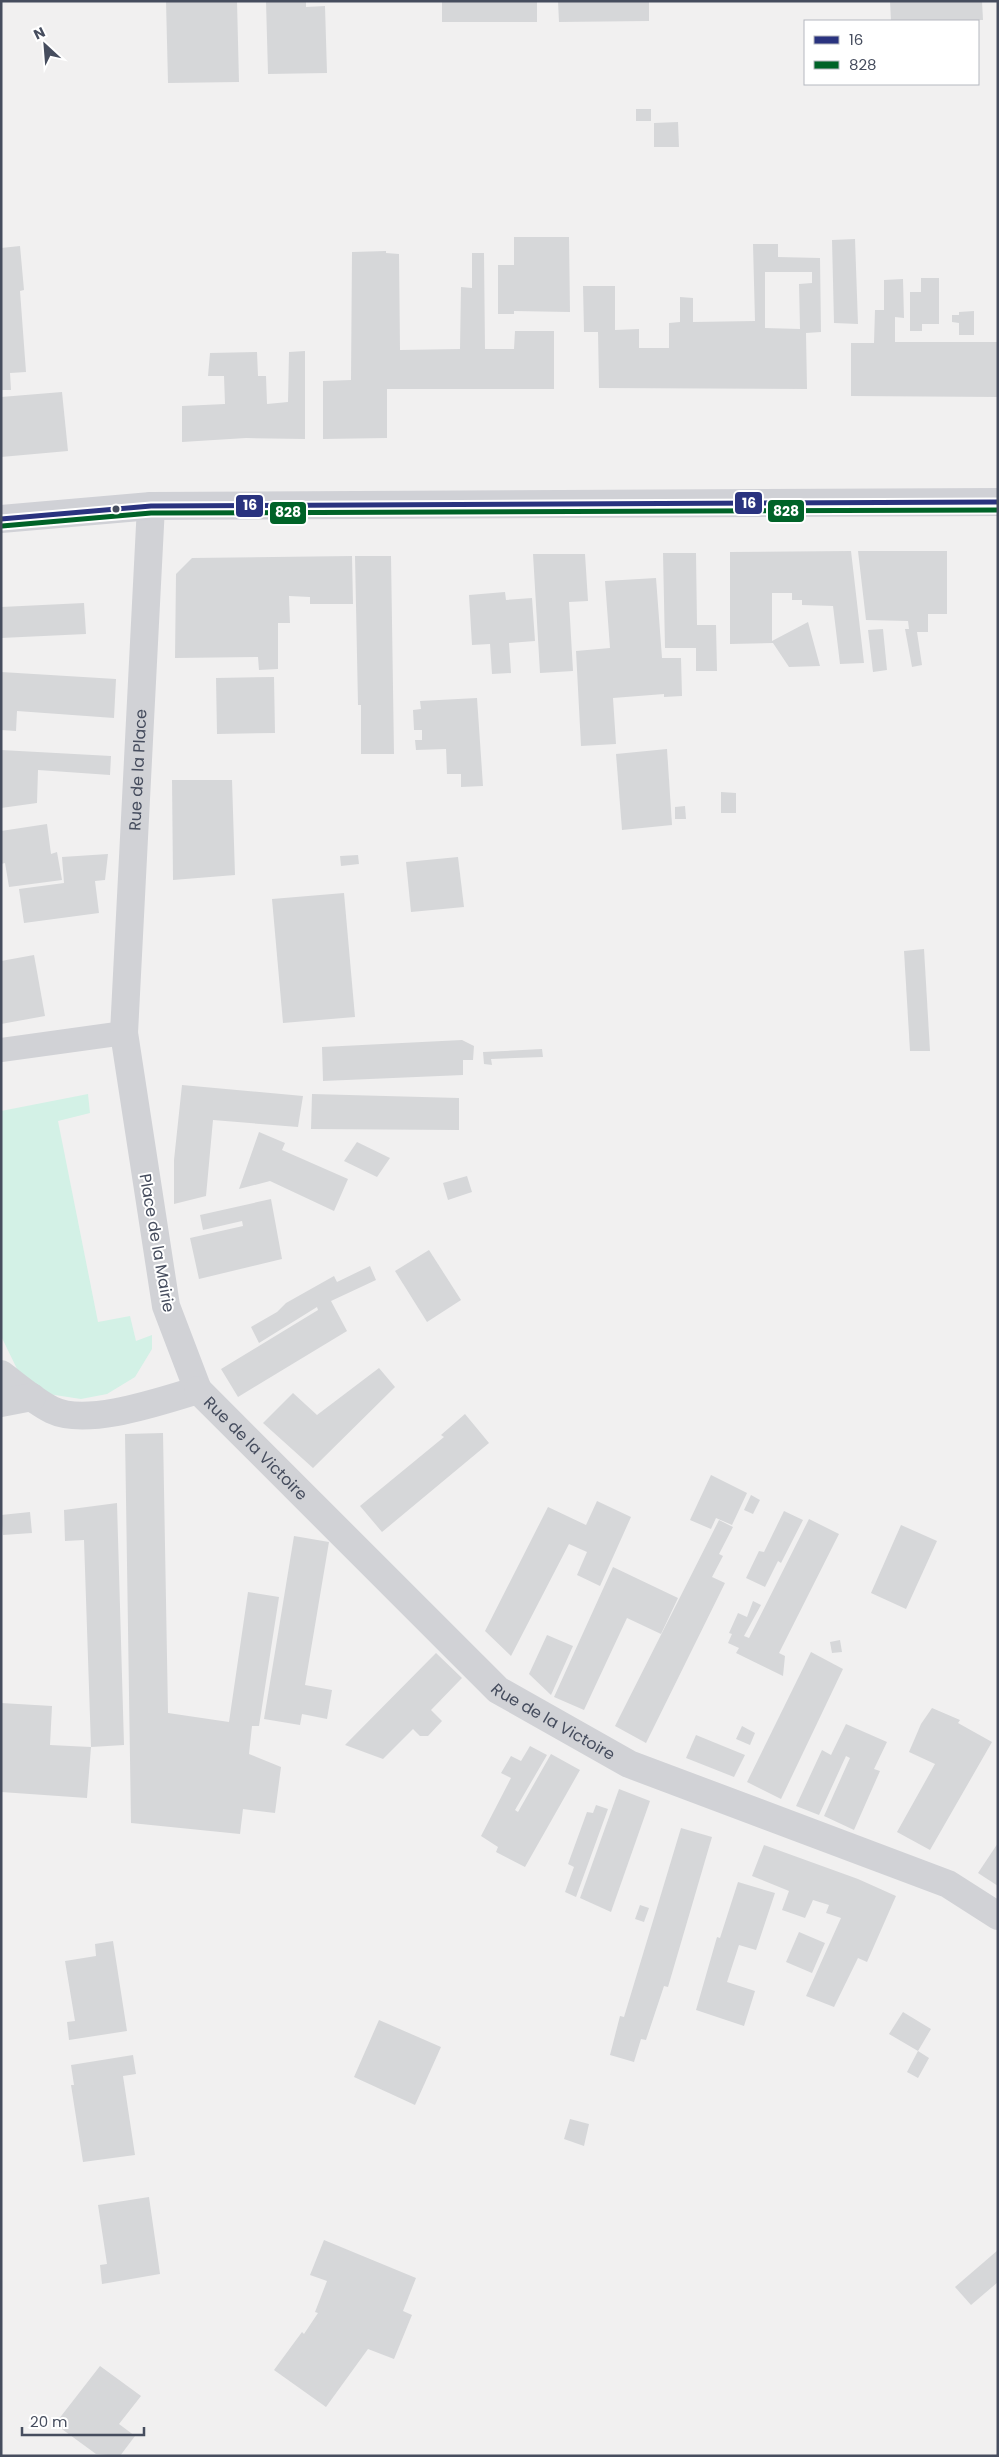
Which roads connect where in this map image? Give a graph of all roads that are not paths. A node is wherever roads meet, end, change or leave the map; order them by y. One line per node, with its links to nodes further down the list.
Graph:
1 (998, 502): 2 (main road)
2 (151, 506): 3 (main road); 4 (street, Rue de la Place)
3 (1, 519)
4 (124, 1034): 5 (lane); 7 (street, Place de la Mairie)
5 (1, 1050)
6 (1, 1374): 8 (street)
7 (198, 1390): 8 (street); 10 (street, Rue de la Victoire)
8 (32, 1397): 9 (street)
9 (1, 1403)
10 (998, 1916)

